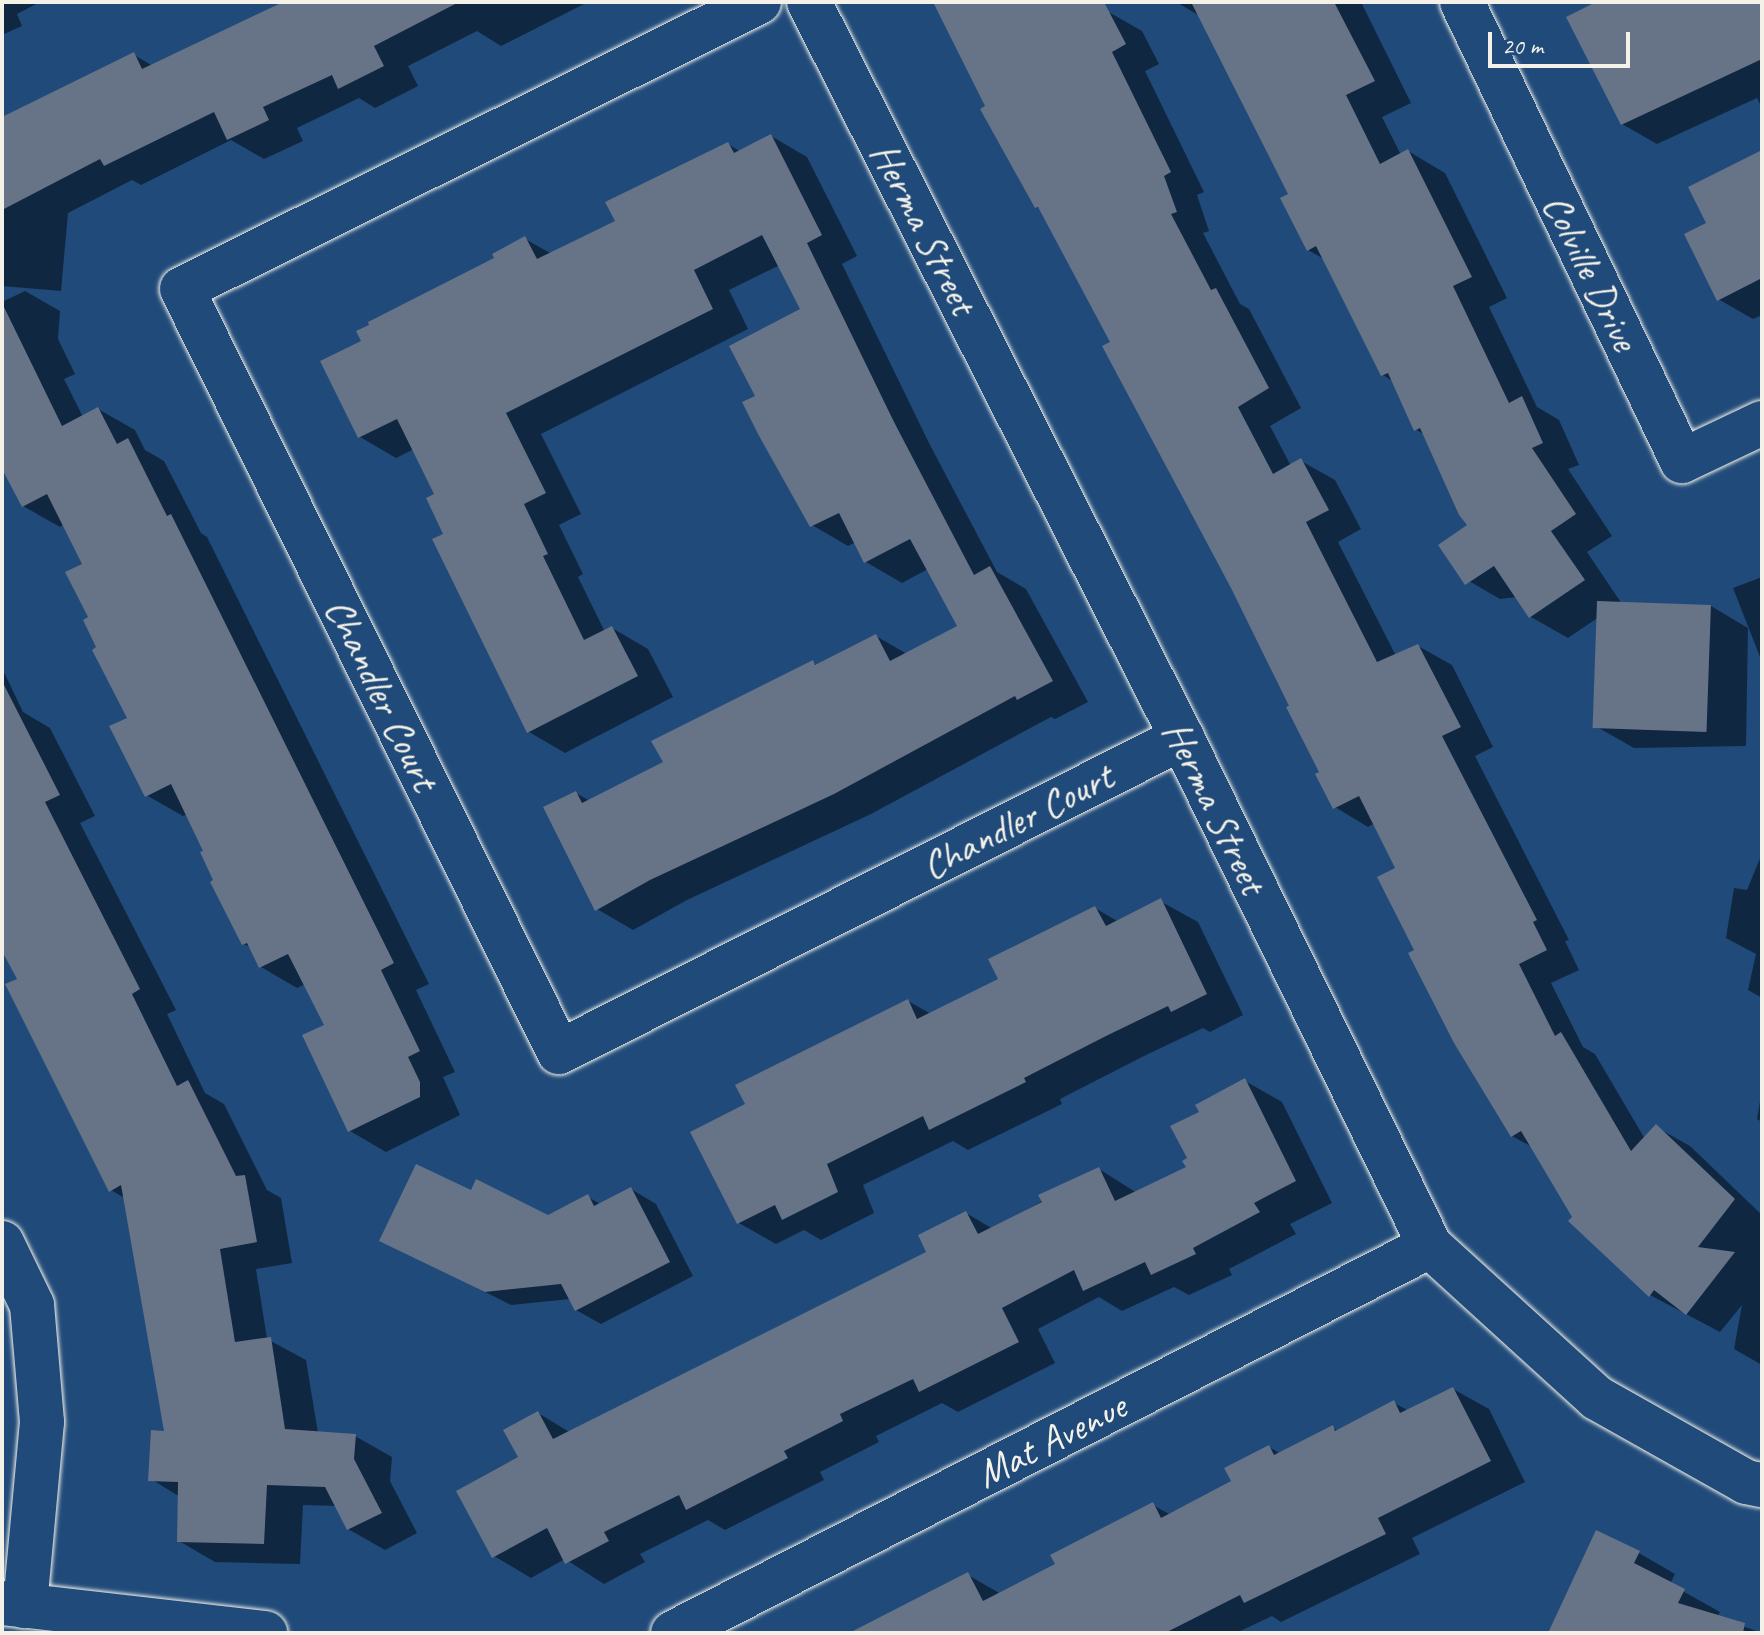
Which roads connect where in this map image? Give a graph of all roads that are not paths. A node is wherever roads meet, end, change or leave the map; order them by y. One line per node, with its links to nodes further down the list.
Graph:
1 (759, 2): 5 (street, Chandler Court)
2 (809, 2): 5 (street, Herma Street)
3 (1462, 2): 4 (street, Colville Drive)
4 (1762, 423)
5 (1182, 738): 7 (street, Herma Street)
6 (2, 1243): 9 (street)
7 (1430, 1246): 8 (street, Herma Street); 11 (street, Mat Avenue)
8 (1762, 1485)
9 (14, 1605): 10 (street)
10 (265, 1633)
11 (673, 1633)

